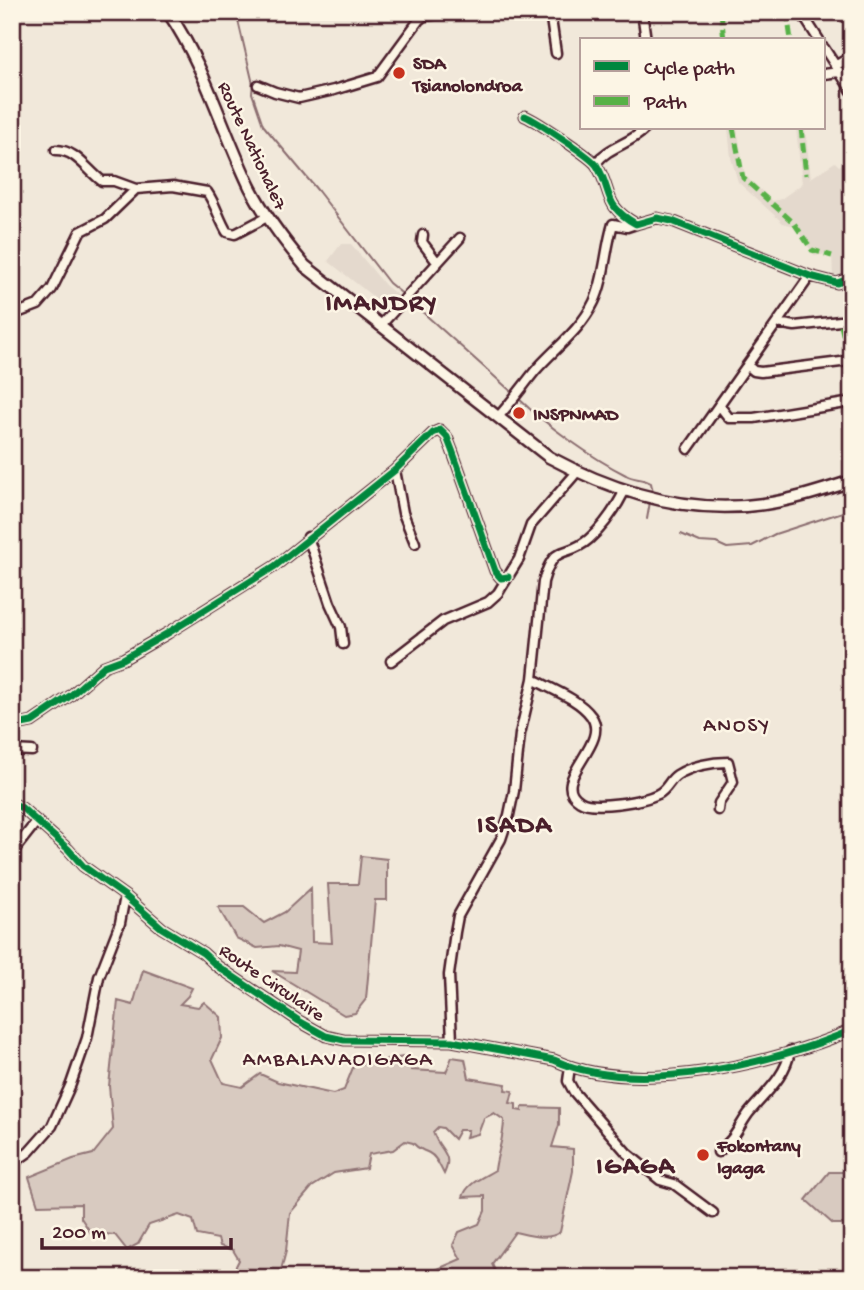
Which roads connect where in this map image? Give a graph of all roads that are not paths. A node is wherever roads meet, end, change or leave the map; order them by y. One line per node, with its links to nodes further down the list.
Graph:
1 (168, 12): 21 (main road, Route Nationale7)
2 (454, 12): 13 (street)
3 (550, 12): 9 (street)
4 (642, 12): 6 (street)
5 (801, 12): 7 (street)
6 (646, 38)
7 (818, 38)
8 (826, 51): 11 (street)
9 (556, 53)
10 (852, 56): 11 (street)
11 (837, 69): 12 (street); 14 (street)
12 (826, 73)
13 (258, 85)
14 (852, 91)
15 (525, 116): 18 (street)
16 (644, 130): 18 (street)
17 (56, 150): 19 (street)
18 (596, 163): 20 (street)
19 (136, 189): 21 (street); 29 (street)
20 (616, 209): 22 (street); 23 (street)
21 (267, 217): 32 (main road, Route Nationale7)
22 (612, 224): 23 (street); 37 (street)
23 (636, 224): 27 (street)
24 (423, 236): 26 (street)
25 (460, 238): 26 (street)
26 (437, 261): 32 (street)
27 (810, 276): 28 (street); 31 (street)
28 (852, 278)
29 (12, 315)
30 (840, 321): 31 (street)
31 (778, 323): 34 (street)
32 (380, 326): 37 (main road, Route Nationale7)
33 (849, 361): 34 (street)
34 (747, 365): 36 (street)
35 (852, 402): 36 (street)
36 (719, 405): 38 (street)
37 (498, 417): 40 (main road, Route Nationale7)
38 (688, 449)
39 (395, 470): 43 (street); 44 (street); 45 (street)
40 (577, 472): 42 (main road, Route Nationale7); 45 (street)
41 (851, 483): 42 (main road, Route Nationale7)
42 (625, 490): 48 (street)
43 (308, 537): 46 (street); 49 (street)
44 (415, 543)
45 (508, 577): 47 (street)
46 (343, 644)
47 (391, 661)
48 (533, 680): 53 (street); 58 (street)
49 (12, 726)
50 (12, 750): 51 (street)
51 (32, 751)
52 (12, 803): 54 (street, Route Circulaire)
53 (718, 810)
54 (37, 821): 55 (street); 56 (street, Route Circulaire)
55 (12, 853)
56 (125, 896): 58 (street, Route Circulaire); 62 (street)
57 (852, 1030): 59 (street, Route Circulaire)
58 (452, 1041): 60 (street, Route Circulaire)
59 (790, 1051): 60 (street, Route Circulaire); 61 (street)
60 (570, 1067): 63 (street)
61 (718, 1152)
62 (12, 1164)
63 (713, 1213)

